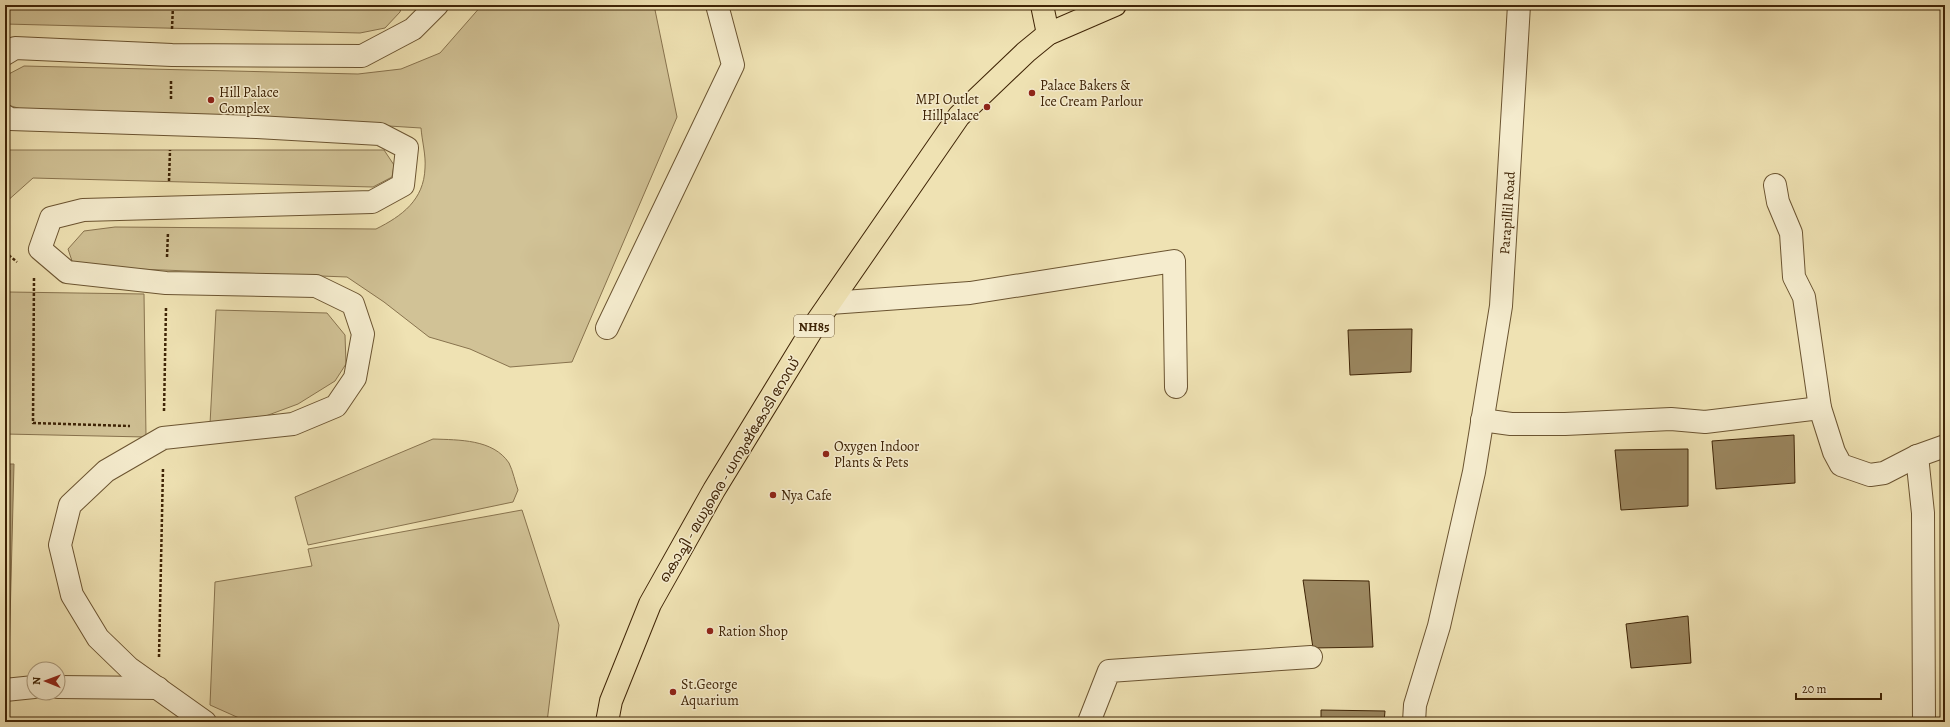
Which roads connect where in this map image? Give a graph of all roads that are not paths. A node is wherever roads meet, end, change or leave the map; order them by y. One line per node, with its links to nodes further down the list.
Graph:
1 (437, 5): 7 (street)
2 (717, 5): 11 (street)
3 (1042, 5): 6 (main road)
4 (1115, 5): 6 (main road, കൊച്ചി - മധുരൈ - ധനുഷ്‌കോടി റോഡ് / NH85)
5 (1519, 5): 14 (street, Parapillil Road)
6 (1048, 34): 10 (main road, കൊച്ചി - മധുരൈ - ധനുഷ്‌കോടി റോഡ് / NH85)
7 (5, 54)
8 (5, 116): 20 (street)
9 (1776, 185): 13 (street)
10 (830, 303): 12 (street); 23 (main road, കൊച്ചി - മധുരൈ - ധനുഷ്‌കോടി റോഡ് / NH85)
11 (607, 328)
12 (1176, 387)
13 (1820, 408): 14 (street); 16 (street)
14 (1482, 420): 25 (street, Parapillil Road)
15 (1945, 446): 16 (street)
16 (1917, 456): 26 (street)
17 (1311, 657): 24 (street)
18 (66, 687): 20 (street)
19 (26, 688): 21 (street)
20 (158, 688): 22 (street)
21 (5, 690)
22 (205, 722)
23 (607, 722)
24 (1089, 722)
25 (1414, 722)
26 (1924, 722)

